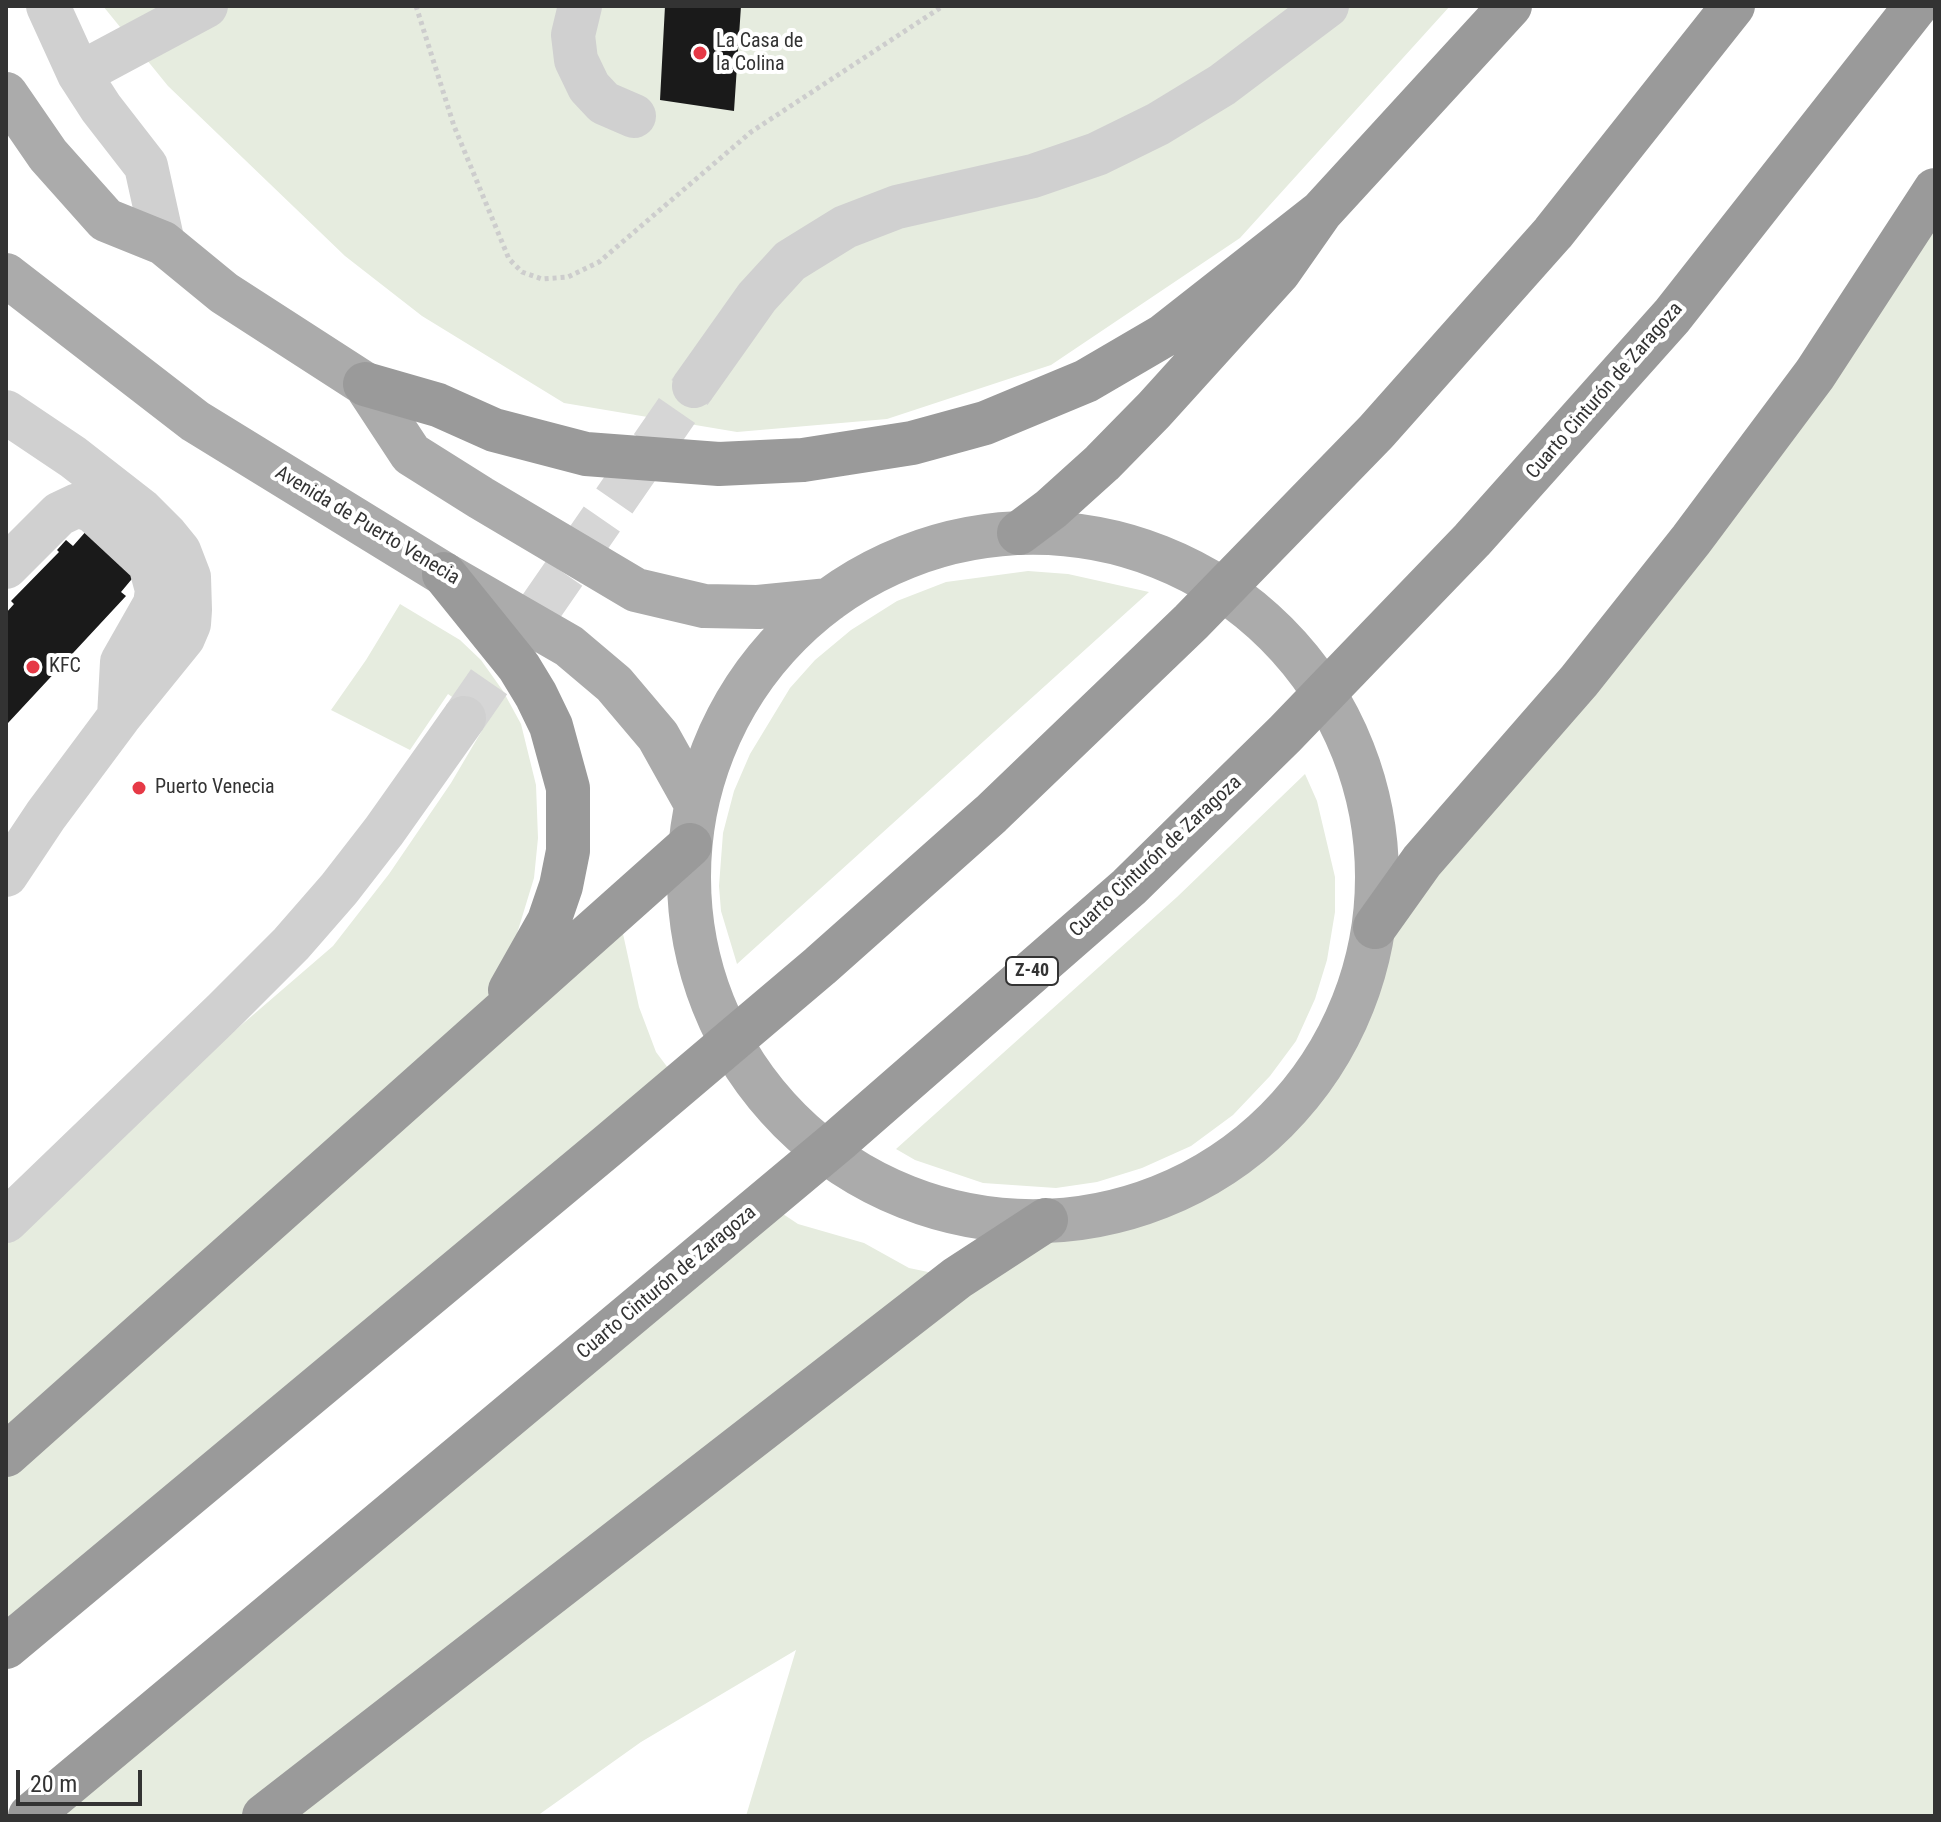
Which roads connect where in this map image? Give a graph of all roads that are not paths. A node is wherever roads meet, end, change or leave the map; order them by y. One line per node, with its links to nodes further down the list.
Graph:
1 (48, 6): 8 (street)
2 (206, 6): 8 (street)
3 (580, 6): 10 (street)
4 (1327, 6): 16 (street)
5 (1510, 6): 12 (highway)
6 (1733, 6): 31 (highway)
7 (1916, 6): 32 (highway, Cuarto Cinturón de Zaragoza / Z-40)
8 (79, 74): 13 (street)
9 (6, 94): 13 (main road)
10 (634, 116)
11 (1935, 190): 26 (highway)
12 (1321, 212): 15 (highway); 18 (highway)
13 (163, 243): 15 (main road)
14 (6, 275): 20 (main road, Avenida de Puerto Venecia)
15 (365, 384): 21 (main road)
16 (694, 386)
17 (6, 412): 22 (street)
18 (1019, 533): 21 (main road); 26 (main road)
19 (6, 567): 22 (street)
20 (444, 574): 24 (main road, Avenida de Puerto Venecia); 27 (highway)
21 (829, 600): 24 (main road)
22 (119, 717): 25 (street)
23 (464, 718): 29 (street)
24 (693, 825): 27 (highway); 28 (main road)
25 (6, 875)
26 (1375, 927): 28 (main road)
27 (490, 1023): 30 (highway)
28 (1046, 1220): 33 (highway)
29 (6, 1221)
30 (6, 1455)
31 (6, 1647)
32 (30, 1816)
33 (264, 1816)

